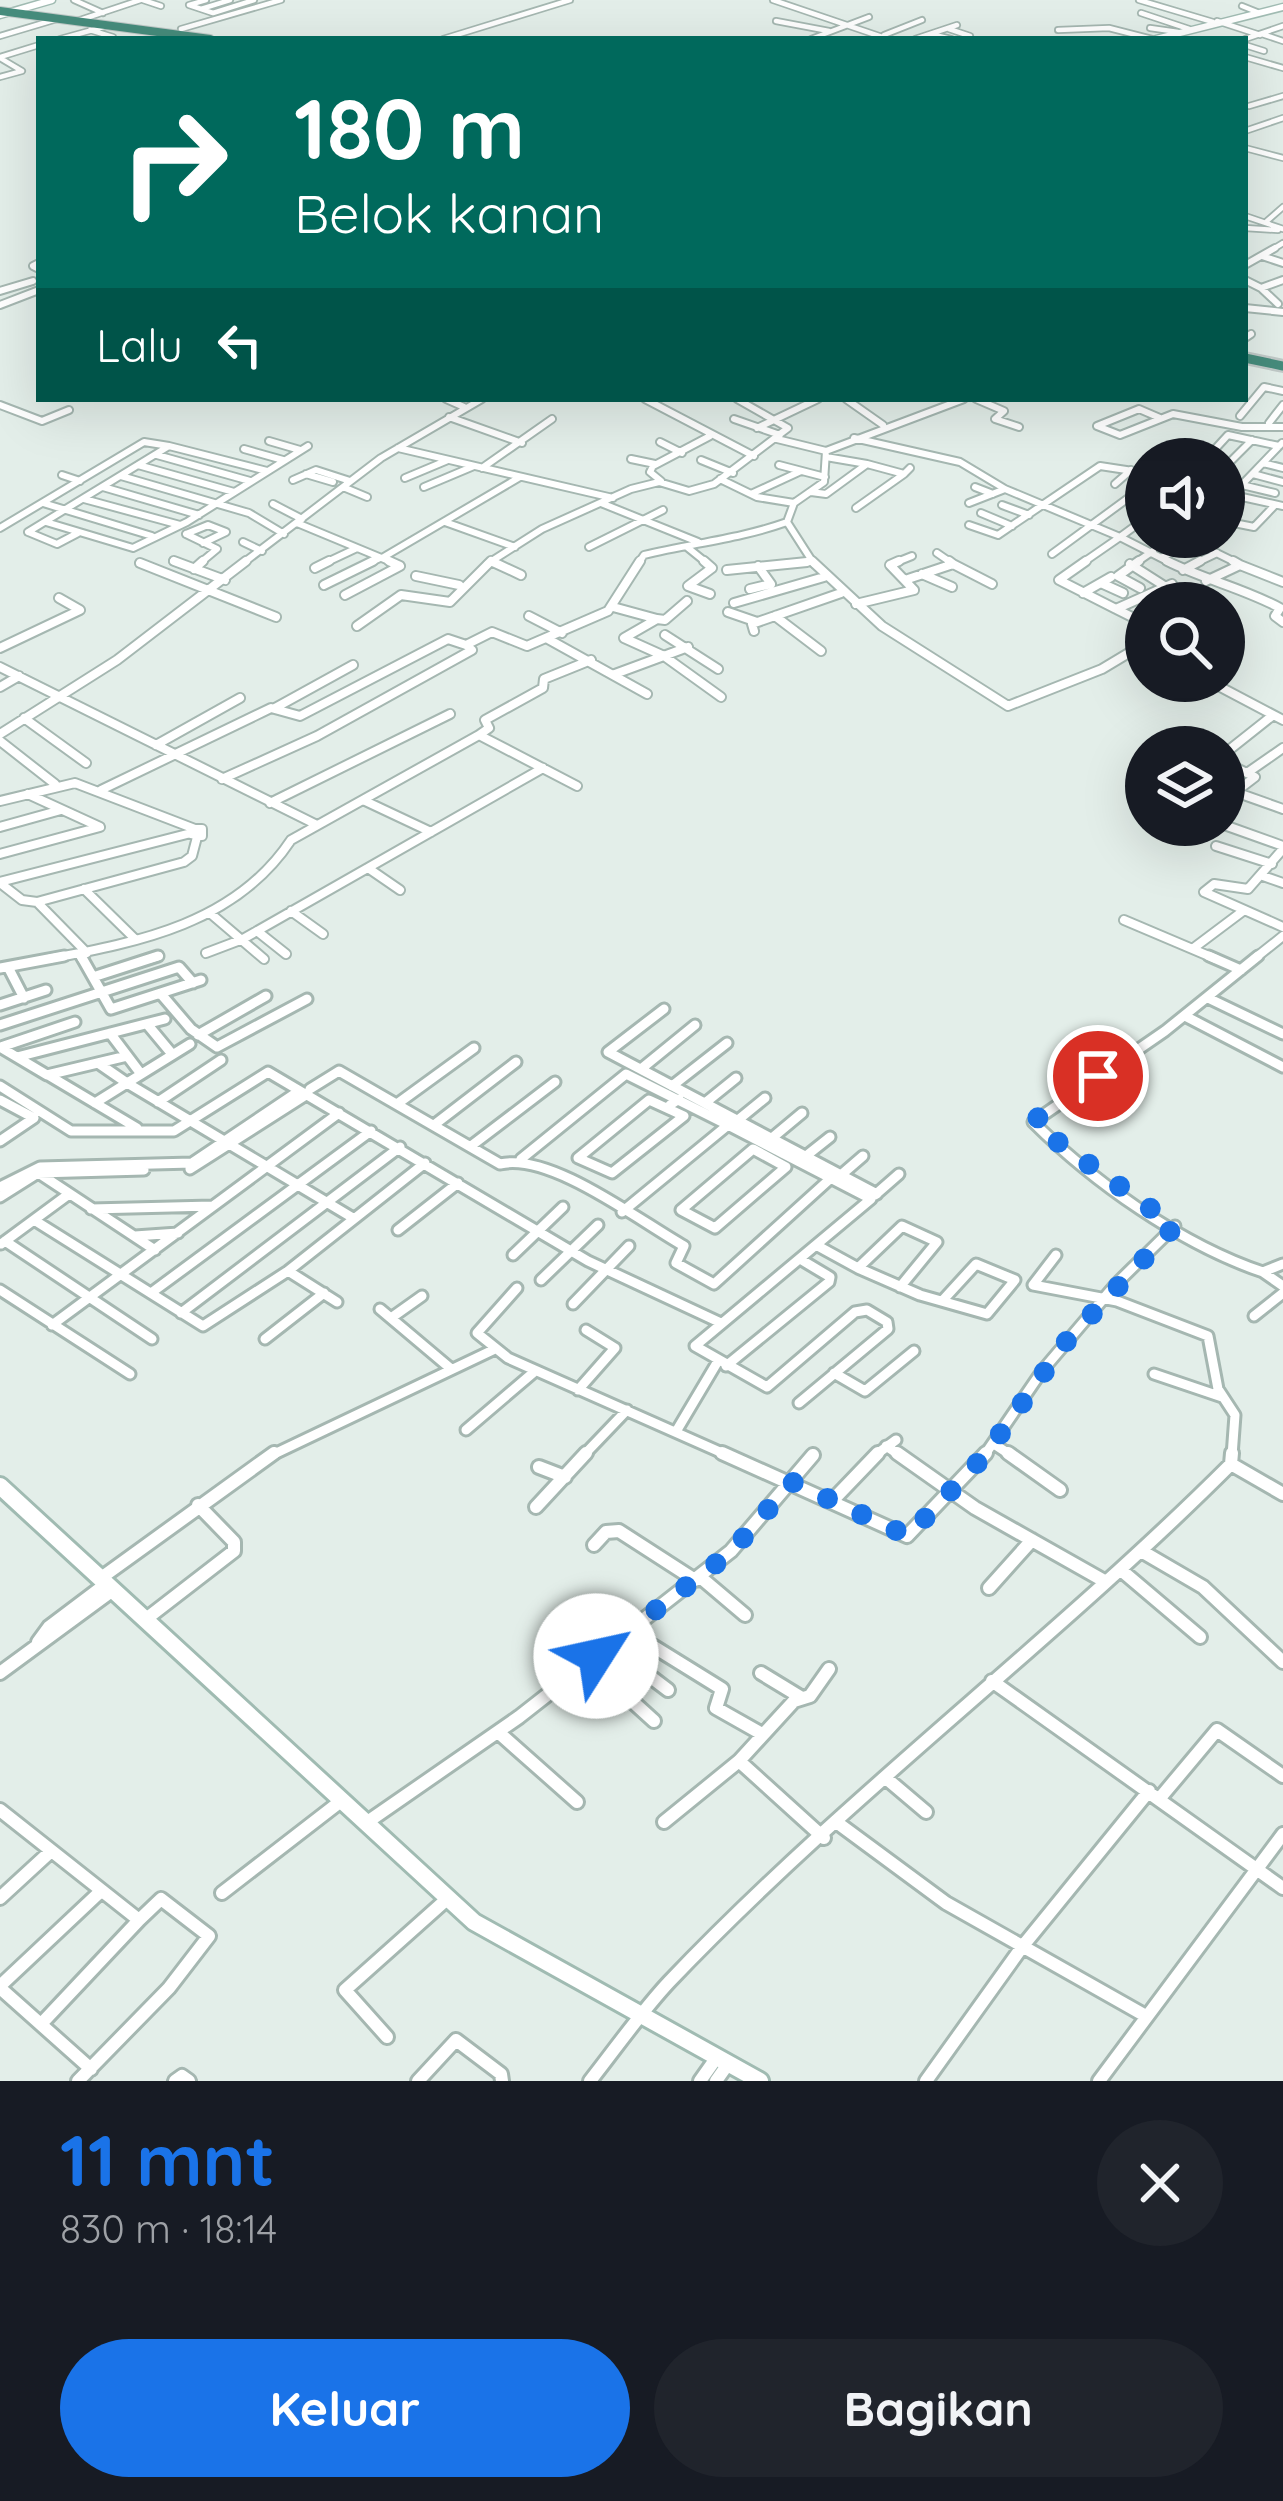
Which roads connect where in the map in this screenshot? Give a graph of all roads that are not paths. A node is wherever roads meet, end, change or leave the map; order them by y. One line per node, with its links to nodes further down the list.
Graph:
1 (52, 0): 16 (main road)
2 (74, 0): 19 (street)
3 (141, 0): 13 (street); 19 (street)
4 (206, 0): 15 (street)
5 (230, 0): 15 (street)
6 (252, 0): 12 (street); 15 (street)
7 (281, 0): 12 (street)
8 (570, 0): 49 (street)
9 (773, 0): 21 (street)
10 (1139, 0): 28 (street)
11 (1283, 2): 18 (main road)
12 (266, 4): 38 (street)
13 (161, 6)
14 (1242, 6): 18 (street)
15 (200, 9)
16 (3, 12): 23 (highway)
17 (854, 12): 29 (street)
18 (1258, 12): 28 (main road)
19 (103, 13): 25 (street)
20 (1141, 13): 35 (street)
21 (815, 14): 27 (street); 29 (street)
22 (222, 18): 38 (street)
23 (57, 19): 25 (highway); 45 (street)
24 (922, 20): 51 (street)
25 (77, 21): 30 (highway)
26 (776, 21): 32 (street)
27 (807, 22)
28 (1215, 22): 35 (main road); 44 (street)
29 (845, 24): 40 (street); 51 (street)
30 (108, 25): 36 (street); 38 (highway)
31 (957, 25): 34 (street)
32 (798, 26): 39 (street); 40 (street)
33 (1283, 26): 44 (street)
34 (949, 29): 43 (street); 54 (street)
35 (1189, 29): 42 (main road)
36 (90, 30): 46 (street); 47 (street)
37 (1058, 30): 41 (street)
38 (179, 31): 48 (highway)
39 (786, 32)
40 (829, 32): 50 (street)
41 (1134, 32): 42 (street); 55 (street)
42 (1178, 32): 56 (main road)
43 (931, 34): 52 (street); 53 (street)
44 (1263, 34): 57 (street); 58 (street)
45 (0, 36)
46 (70, 36)
47 (110, 36)
48 (198, 36)
49 (453, 36)
50 (819, 36)
51 (878, 36)
52 (925, 36)
53 (939, 36)
54 (970, 36)
55 (1147, 36)
56 (1166, 36)
57 (1283, 40)
58 (1248, 41)
59 (1248, 43): 62 (street)
60 (36, 46): 61 (street)
61 (25, 49): 63 (street); 64 (street)
62 (1264, 51)
63 (36, 53)
64 (0, 57): 67 (street)
65 (1248, 58): 66 (street)
66 (1283, 68)
67 (22, 71): 68 (street); 69 (street)
68 (34, 76)
69 (0, 77)
70 (1283, 96): 71 (street)
71 (1249, 106)
72 (1283, 118): 73 (street)
73 (1248, 130)
74 (1248, 149): 75 (street)
75 (1283, 158)
76 (1283, 207): 78 (street)
77 (1248, 217): 78 (street)
78 (1268, 221): 80 (street)
79 (1248, 228): 80 (street)
80 (1283, 230)
81 (1283, 244): 82 (street)
82 (1262, 256): 83 (street); 84 (street)
83 (1248, 263)
84 (1283, 263)
85 (1248, 281): 89 (street)
86 (1282, 281): 89 (street)
87 (36, 283): 90 (street)
88 (36, 284): 91 (street)
89 (1262, 288): 92 (street)
90 (0, 291)
91 (0, 304)
92 (1281, 310): 93 (street)
93 (1248, 311)
94 (1248, 359): 95 (highway)
95 (1283, 366)
96 (1283, 391): 112 (street)
97 (453, 402): 107 (street)
98 (475, 402): 107 (street)
99 (650, 402): 122 (street)
100 (744, 402): 113 (street)
101 (811, 402): 113 (street)
102 (850, 402): 118 (street)
103 (952, 402): 118 (street)
104 (983, 402): 119 (street)
105 (0, 405): 108 (street)
106 (1283, 405): 117 (street)
107 (464, 407): 111 (street)
108 (14, 410): 109 (street); 110 (street)
109 (69, 410)
110 (0, 416)
111 (449, 416): 129 (street); 132 (street)
112 (1240, 416)
113 (776, 417): 121 (street); 123 (street)
114 (552, 418): 129 (street)
115 (1160, 418): 115 (street); 117 (street)
116 (734, 419): 121 (street)
117 (1269, 423): 120 (street)
118 (883, 425): 124 (street)
119 (1018, 427)
120 (1283, 427)
121 (757, 428): 123 (street)
122 (710, 436): 135 (street); 138 (street)
123 (779, 437): 137 (street); 138 (street)
124 (854, 438): 137 (street); 179 (street)
125 (1245, 439): 126 (street)
126 (1252, 440): 131 (street); 134 (street)
127 (269, 441): 140 (street)
128 (660, 442): 135 (street)
129 (522, 443): 148 (street)
130 (169, 446): 136 (street); 151 (street); 166 (street)
131 (1245, 447)
132 (398, 448): 141 (street); 173 (street)
133 (244, 449): 140 (street)
134 (1280, 449): 145 (street)
135 (682, 453): 143 (street)
136 (156, 454): 146 (street); 167 (street)
137 (826, 454): 144 (street); 163 (street)
138 (754, 456): 154 (street)
139 (631, 459): 143 (street)
140 (284, 460): 151 (street)
141 (448, 460): 148 (street); 162 (street)
142 (701, 460): 154 (street)
143 (656, 464): 170 (street)
144 (867, 464): 181 (street); 199 (street)
145 (1263, 464): 149 (street); 158 (street)
146 (138, 465): 160 (street); 180 (street)
147 (779, 465): 152 (street)
148 (478, 467): 161 (street); 177 (street)
149 (1283, 468)
150 (1125, 469): 197 (street)
151 (267, 471): 167 (street)
152 (801, 471): 163 (street); 183 (street)
153 (559, 473): 169 (street)
154 (733, 473): 164 (street)
155 (1245, 473): 158 (street)
156 (305, 474): 165 (street); 168 (street); 173 (street)
157 (1125, 475): 174 (street)
158 (1253, 475): 171 (street); 172 (street)
159 (62, 476): 166 (street)
160 (121, 476): 176 (street); 194 (street)
161 (520, 477): 169 (street); 210 (street)
162 (405, 478)
163 (825, 478): 181 (street)
164 (720, 479): 170 (street); 183 (street)
165 (293, 480)
166 (80, 481): 192 (street)
167 (250, 481): 180 (street)
168 (333, 482)
169 (543, 482): 187 (street)
170 (662, 482): 187 (street)
171 (1245, 482)
172 (1283, 482)
173 (346, 484): 186 (street); 207 (street)
174 (1115, 484)
175 (1245, 486): 182 (street)
176 (103, 487): 189 (street); 203 (street)
177 (424, 487)
178 (975, 487): 184 (street)
179 (1005, 489): 184 (street); 197 (street)
180 (234, 492): 194 (street)
181 (811, 492): 193 (street)
182 (1275, 493)
183 (749, 494): 193 (street)
184 (993, 494): 185 (street)
185 (959, 496)
186 (367, 497)
187 (613, 498): 190 (street)
188 (1245, 498): 198 (street)
189 (84, 499): 200 (street); 212 (street)
190 (601, 502): 211 (street); 227 (street)
191 (1125, 502): 216 (street)
192 (42, 503): 200 (street); 217 (street)
193 (794, 503): 208 (street)
194 (217, 504): 203 (street); 205 (street)
195 (273, 504): 207 (street)
196 (1002, 505): 204 (street)
197 (1045, 506): 204 (street); 216 (street)
198 (1279, 506): 214 (street)
199 (856, 508)
200 (64, 510): 206 (street); 221 (street)
201 (663, 510): 211 (street)
202 (981, 513): 215 (street)
203 (199, 515): 212 (street)
204 (1029, 515): 215 (street)
205 (254, 516): 209 (street); 219 (street)
206 (45, 521): 218 (street); 218 (street)
207 (299, 521): 219 (street); 229 (street)
208 (787, 521): 225 (street); 242 (street)
209 (241, 522)
210 (445, 522): 227 (street); 235 (street)
211 (640, 522): 225 (street); 230 (street)
212 (180, 525): 221 (street)
213 (968, 525): 215 (street)
214 (1245, 525)
215 (1012, 526)
216 (1094, 527): 222 (street); 233 (street)
217 (0, 528)
218 (78, 532): 221 (street)
219 (284, 533): 231 (street)
220 (1125, 534): 222 (street)
221 (152, 536)
222 (1120, 537): 223 (street); 272 (street)
223 (1125, 540)
224 (243, 542): 231 (street)
225 (698, 542): 228 (street)
226 (203, 543): 226 (street); 250 (street)
227 (515, 547): 241 (street)
228 (687, 547): 274 (street); 279 (street)
229 (357, 548): 235 (street); 248 (street)
230 (589, 548)
231 (262, 551): 258 (street)
232 (938, 554): 244 (street)
233 (1052, 554)
234 (912, 556): 259 (street)
235 (381, 558): 265 (street); 275 (street)
236 (1147, 558): 245 (street)
237 (1161, 558): 252 (street)
238 (1207, 558): 252 (street)
239 (1227, 558): 246 (street)
240 (173, 562): 250 (street)
241 (493, 562): 253 (street); 266 (street)
242 (807, 562): 247 (street); 257 (street)
243 (140, 563): 270 (street)
244 (953, 564): 254 (street); 264 (street)
245 (1130, 564): 261 (street); 280 (street)
246 (1240, 565): 255 (street); 260 (street)
247 (758, 566): 249 (street); 249 (street)
248 (315, 568)
249 (744, 568): 251 (street)
250 (194, 569): 258 (street)
251 (727, 570)
252 (1183, 570): 260 (street)
253 (521, 574)
254 (922, 574): 259 (street); 268 (street)
255 (1263, 575): 263 (street); 267 (street)
256 (416, 576): 266 (street)
257 (824, 578): 271 (street); 283 (street)
258 (225, 580): 270 (street)
259 (905, 580): 278 (street)
260 (1207, 581): 262 (street)
261 (1127, 582)
262 (1213, 582)
263 (1283, 582)
264 (992, 584)
265 (324, 585)
266 (459, 585): 287 (street)
267 (1245, 585)
268 (952, 586)
269 (1245, 589): 286 (street)
270 (209, 592): 284 (street); 305 (street)
271 (841, 593): 278 (street); 283 (street)
272 (1083, 593): 273 (street); 280 (street)
273 (1123, 593)
274 (710, 594)
275 (345, 595)
276 (59, 598): 293 (street)
277 (687, 602): 285 (street)
278 (856, 604): 295 (street)
279 (613, 607): 285 (street); 288 (street)
280 (1116, 609): 281 (street)
281 (1125, 613)
282 (529, 616): 288 (street)
283 (775, 616): 294 (street)
284 (276, 617)
285 (657, 620): 296 (street)
286 (1283, 622)
287 (357, 626)
288 (562, 633): 290 (street)
289 (664, 635): 292 (street)
290 (548, 639): 291 (street); 297 (street)
291 (466, 645): 309 (street); 323 (street)
292 (688, 647): 296 (street); 300 (street)
293 (0, 648)
294 (821, 652)
295 (1125, 655)
296 (664, 656): 301 (street); 306 (street)
297 (591, 659): 301 (street); 314 (street)
298 (353, 664): 309 (street)
299 (0, 667): 302 (street)
300 (718, 669)
301 (615, 674): 304 (street)
302 (19, 676): 303 (street); 305 (street)
303 (0, 687)
304 (647, 694)
305 (60, 696): 312 (street); 317 (street)
306 (721, 697)
307 (240, 698): 317 (street)
308 (1245, 701): 311 (street)
309 (275, 708): 319 (street)
310 (450, 715): 332 (street)
311 (1272, 716): 313 (street); 316 (street)
312 (24, 718): 315 (street); 320 (street)
313 (1283, 720)
314 (479, 735): 321 (street); 330 (street)
315 (0, 738): 325 (street)
316 (1245, 740)
317 (156, 746): 319 (street)
318 (1283, 748): 322 (street)
319 (177, 756): 323 (street); 327 (street)
320 (86, 763)
321 (543, 768): 326 (street); 337 (street)
322 (1247, 773): 324 (street)
323 (222, 779): 332 (street)
324 (1245, 783)
325 (56, 784): 327 (street); 328 (street)
326 (577, 786)
327 (101, 790): 338 (street)
328 (28, 794): 331 (street); 334 (street)
329 (1245, 795): 333 (street)
330 (363, 800): 335 (street); 337 (street)
331 (0, 801)
332 (270, 803): 335 (street)
333 (1281, 805)
334 (61, 810): 336 (street); 342 (street)
335 (317, 826): 353 (street)
336 (0, 827)
337 (430, 832): 344 (street)
338 (195, 833): 346 (street); 348 (street)
339 (1245, 833): 341 (street)
340 (1216, 847): 343 (street)
341 (1283, 848): 343 (street)
342 (0, 854)
343 (1272, 864): 345 (street)
344 (368, 868): 349 (street); 351 (street)
345 (1263, 876): 347 (street); 352 (street)
346 (0, 882): 350 (street)
347 (1283, 883)
348 (84, 889): 350 (street); 359 (street)
349 (400, 890)
350 (37, 902): 363 (street)
351 (292, 911): 356 (street); 357 (street)
352 (1243, 911): 355 (street); 361 (street)
353 (210, 913): 359 (street); 360 (street)
354 (1124, 920): 361 (street)
355 (1283, 927)
356 (257, 931): 360 (street); 364 (street)
357 (323, 934)
358 (1283, 936): 368 (street)
359 (135, 939): 363 (street)
360 (243, 939): 362 (street); 366 (street)
361 (1195, 947): 368 (street)
362 (206, 953)
363 (83, 954): 367 (street); 369 (street)
364 (286, 954)
365 (159, 956): 369 (street)
366 (264, 959)
367 (4, 968): 370 (street)
368 (1241, 970): 377 (street)
369 (93, 977): 373 (street)
370 (15, 982): 371 (street); 376 (street)
371 (0, 986)
372 (46, 990): 376 (street)
373 (101, 992): 374 (street); 374 (street); 385 (street)
374 (161, 994): 389 (street)
375 (266, 996): 389 (street)
376 (24, 998): 379 (street)
377 (1208, 998): 381 (street); 388 (street)
378 (307, 999): 389 (street)
379 (0, 1005)
380 (664, 1009): 400 (street)
381 (1185, 1016): 399 (street); 452 (street)
382 (165, 1019): 384 (street)
383 (75, 1022): 391 (street)
384 (147, 1024): 387 (street); 393 (street)
385 (0, 1025)
386 (695, 1025): 400 (street)
387 (110, 1033): 394 (street); 395 (street)
388 (1283, 1034)
389 (194, 1039): 393 (street)
390 (727, 1042): 407 (street)
391 (0, 1047): 395 (street)
392 (474, 1048): 415 (street)
393 (172, 1054): 401 (street)
394 (127, 1056): 397 (street); 401 (street)
395 (17, 1057): 402 (street)
396 (221, 1060): 411 (street)
397 (98, 1063): 402 (street); 405 (street)
398 (516, 1063): 420 (street)
399 (1283, 1067)
400 (641, 1069): 407 (street)
401 (141, 1074): 405 (street)
402 (47, 1075): 413 (street)
403 (736, 1078): 414 (street)
404 (555, 1082): 427 (street)
405 (127, 1083): 411 (street); 413 (street)
406 (0, 1086): 421 (street)
407 (672, 1086): 414 (street)
408 (309, 1089): 415 (street); 416 (street); 418 (street); 426 (street)
409 (765, 1098): 419 (street)
410 (0, 1100): 425 (street)
411 (158, 1102): 418 (street)
412 (675, 1102): 412 (street); 419 (street); 432 (street)
413 (95, 1103): 421 (street)
414 (705, 1103): 419 (street)
415 (397, 1104): 420 (street)
416 (338, 1113): 422 (street); 434 (street)
417 (802, 1113): 424 (street)
418 (189, 1122): 421 (street); 426 (street)
419 (733, 1122): 424 (street); 429 (street); 448 (street)
420 (434, 1125): 427 (street)
421 (142, 1131)
422 (371, 1131): 428 (street); 439 (street)
423 (830, 1137): 430 (street)
424 (772, 1138): 430 (street)
425 (0, 1141)
426 (227, 1146): 434 (street); 435 (street)
427 (471, 1146): 432 (street)
428 (400, 1147): 433 (street); 444 (street)
429 (774, 1154): 429 (street); 437 (street)
430 (806, 1156): 437 (street)
431 (863, 1156): 437 (street)
432 (521, 1159): 448 (street)
433 (425, 1163): 438 (street); 449 (street)
434 (265, 1168): 439 (street); 445 (street)
435 (36, 1170): 440 (street); 441 (street); 443 (street)
436 (899, 1174): 442 (street)
437 (836, 1176): 442 (street); 448 (street)
438 (458, 1183): 453 (street); 454 (street)
439 (294, 1186): 444 (street); 475 (street)
440 (0, 1187)
441 (69, 1194): 447 (street); 450 (street)
442 (874, 1196): 461 (street)
443 (0, 1197)
444 (324, 1204): 449 (street); 484 (street)
445 (214, 1205): 447 (street); 455 (street)
446 (563, 1207): 454 (street)
447 (92, 1209): 456 (street)
448 (622, 1212)
449 (353, 1218): 467 (street)
450 (34, 1220): 457 (street); 469 (street)
451 (598, 1225): 460 (street)
452 (1175, 1226): 468 (street); 480 (street)
453 (398, 1230)
454 (538, 1232): 460 (street); 463 (street)
455 (178, 1233): 456 (street); 459 (street)
456 (134, 1236): 459 (street)
457 (3, 1243): 478 (street)
458 (629, 1246): 466 (street)
459 (155, 1250): 469 (street)
460 (570, 1251): 466 (street); 470 (street)
461 (807, 1253): 465 (street); 487 (street); 494 (street)
462 (1056, 1255): 480 (street)
463 (512, 1256)
464 (1283, 1264): 468 (street)
465 (858, 1268): 471 (street); 471 (street)
466 (606, 1270): 482 (street); 487 (street)
467 (288, 1271): 476 (street); 484 (street)
468 (1263, 1272): 474 (street)
469 (121, 1275): 475 (street); 478 (street)
470 (541, 1280)
471 (900, 1287): 479 (street)
472 (517, 1288): 492 (street)
473 (0, 1290): 488 (street)
474 (1283, 1290): 485 (street)
475 (151, 1293): 484 (street)
476 (324, 1294): 481 (street); 491 (street)
477 (422, 1296): 486 (street)
478 (91, 1297): 488 (street); 490 (street)
479 (943, 1300): 479 (street)
480 (1106, 1300): 501 (street); 506 (street)
481 (337, 1302)
482 (573, 1304)
483 (380, 1310): 486 (street)
484 (181, 1313)
485 (1255, 1316)
486 (391, 1318): 495 (street)
487 (721, 1323): 494 (street)
488 (52, 1325): 498 (street)
489 (586, 1330): 500 (street)
490 (152, 1339)
491 (265, 1340)
492 (495, 1349): 495 (street); 496 (street)
493 (914, 1351): 497 (street)
494 (722, 1364): 497 (street); 505 (street)
495 (450, 1368): 517 (street)
496 (534, 1372): 500 (street); 504 (street)
497 (834, 1373): 502 (street)
498 (130, 1374)
499 (1154, 1374): 501 (street)
500 (578, 1390): 503 (street)
501 (1222, 1397): 508 (street)
502 (800, 1403)
503 (627, 1410): 505 (street); 510 (street)
504 (466, 1430)
505 (677, 1430): 511 (street)
506 (994, 1444): 513 (street); 514 (street)
507 (813, 1455): 511 (street)
508 (1231, 1464): 515 (street); 521 (street)
509 (539, 1467): 510 (street)
510 (565, 1478): 518 (street)
511 (792, 1482): 516 (street); 523 (street)
512 (0, 1486): 525 (main road)
513 (948, 1489): 516 (street); 516 (street); 519 (street)
514 (1060, 1490)
515 (1283, 1495)
516 (832, 1501)
517 (198, 1505): 525 (street); 528 (street)
518 (536, 1507)
519 (1032, 1540): 524 (street); 526 (street)
520 (595, 1545): 523 (street)
521 (1143, 1552): 522 (street); 533 (street)
522 (1120, 1570): 524 (street); 530 (street)
523 (697, 1578): 527 (street); 529 (street)
524 (1106, 1582): 537 (street)
525 (107, 1584): 528 (main road); 535 (street)
526 (989, 1588)
527 (745, 1615)
528 (146, 1619): 547 (main road)
529 (630, 1632): 531 (street); 542 (street)
530 (1200, 1637)
531 (610, 1646): 532 (street); 538 (street)
532 (589, 1662): 540 (street); 541 (street)
533 (1283, 1662)
534 (829, 1670): 539 (street)
535 (0, 1673)
536 (760, 1673): 539 (street)
537 (992, 1681): 545 (street); 546 (street)
538 (668, 1690)
539 (802, 1698): 542 (street)
540 (654, 1721)
541 (498, 1732): 548 (street); 552 (street)
542 (762, 1735): 543 (street)
543 (739, 1761): 551 (street); 555 (street)
544 (1283, 1776): 546 (street)
545 (887, 1779): 549 (street); 553 (street)
546 (1155, 1794): 557 (street); 564 (street)
547 (344, 1799): 552 (main road); 560 (street)
548 (577, 1802)
549 (926, 1812)
550 (3, 1818): 556 (street)
551 (664, 1822)
552 (366, 1823): 562 (main road)
553 (839, 1824): 555 (street); 564 (street)
554 (1283, 1834): 557 (street)
555 (824, 1838): 567 (street)
556 (50, 1852): 559 (street); 561 (street)
557 (1254, 1867): 558 (street); 566 (street)
558 (1283, 1888)
559 (101, 1891): 563 (street); 565 (street)
560 (222, 1893)
561 (0, 1898)
562 (447, 1899): 567 (main road); 569 (street)
563 (139, 1921): 568 (street); 571 (street)
564 (1022, 1947): 566 (street); 581 (street)
565 (0, 1987): 568 (street)
566 (1144, 2015): 582 (street)
567 (640, 2017): 570 (main road); 577 (street)
568 (42, 2023): 571 (street)
569 (387, 2037)
570 (723, 2061): 578 (street); 579 (street); 580 (main road)
571 (91, 2069): 572 (street)
572 (78, 2081)
573 (175, 2081): 574 (street)
574 (189, 2081)
575 (418, 2081): 576 (street)
576 (502, 2081)
577 (590, 2081)
578 (700, 2081)
579 (716, 2081)
580 (760, 2081)
581 (926, 2081)
582 (1099, 2081)

